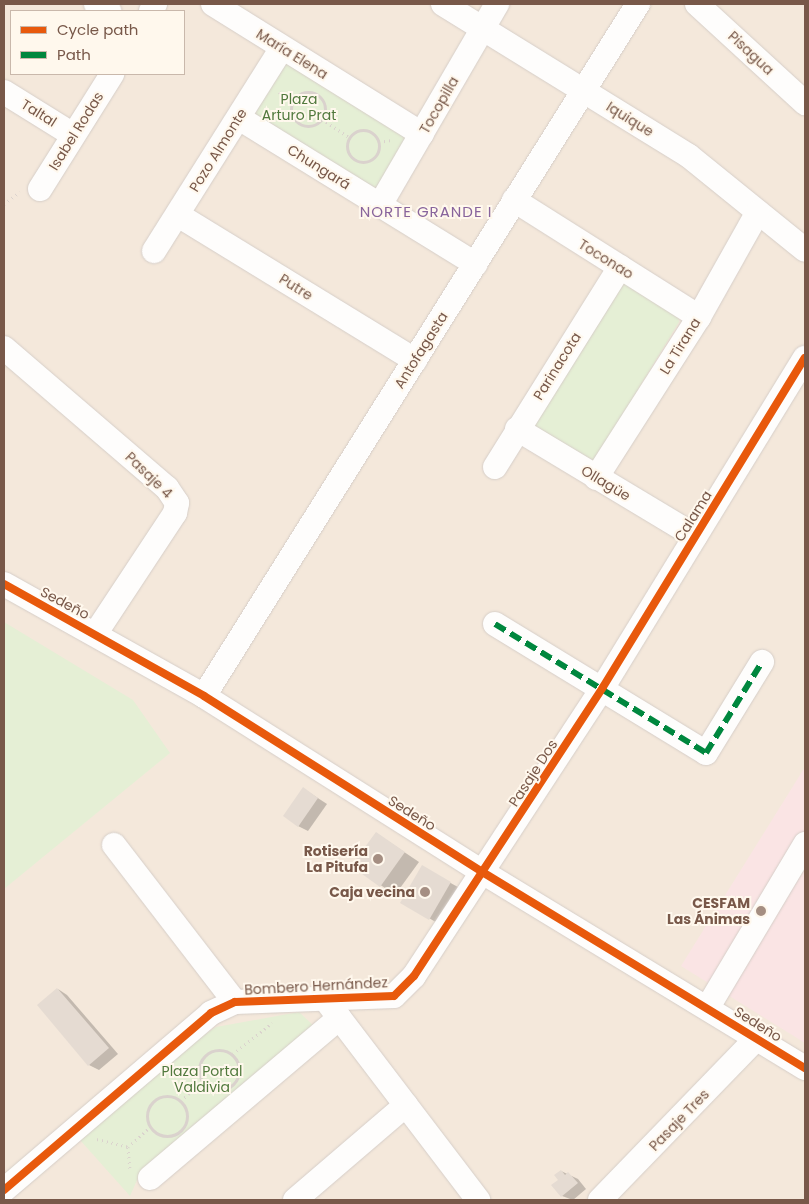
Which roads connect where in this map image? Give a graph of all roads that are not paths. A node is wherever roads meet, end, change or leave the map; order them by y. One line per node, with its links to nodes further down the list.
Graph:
1 (96, 4): 7 (street)
2 (213, 4): 9 (street, María Elena)
3 (443, 4): 8 (street, Iquique)
4 (497, 4): 8 (street, Tocopilla)
5 (638, 4): 11 (street, Antofagasta)
6 (697, 4): 13 (street, Pisagua)
7 (107, 10)
8 (483, 28): 11 (street, Iquique); 15 (street, Tocopilla)
9 (282, 48): 14 (street, Pozo Almonte); 15 (street, María Elena)
10 (111, 75): 16 (street, Isabel Rodas)
11 (584, 90): 18 (street, Antofagasta); 20 (street, Iquique)
12 (4, 92): 16 (street, Taltal)
13 (805, 103)
14 (239, 118): 19 (street, Chungará); 21 (street, Pozo Almonte)
15 (422, 134): 19 (street, Tocopilla)
16 (73, 135): 17 (street, Isabel Rodas)
17 (40, 189)
18 (514, 200): 24 (street, Antofagasta); 25 (street, Toconao)
19 (380, 205): 24 (street, Chungará)
20 (758, 212): 22 (street, Iquique); 26 (street, La Tirana)
21 (178, 214): 23 (street, Pozo Almonte); 29 (street, Putre)
22 (805, 250)
23 (154, 251)
24 (475, 264): 29 (street, Antofagasta)
25 (620, 267): 26 (street, Toconao); 30 (street, Parinacota)
26 (699, 317): 32 (street, La Tirana)
27 (4, 348): 36 (street, Pasaje 4)
28 (805, 358): 33 (street, Calama)
29 (415, 360): 39 (street, Antofagasta)
30 (517, 429): 31 (street, Parinacota); 32 (street, Ollagüe)
31 (495, 467)
32 (596, 478): 33 (street, Ollagüe)
33 (695, 536): 38 (street, Calama)
34 (4, 584): 36 (street, Sedeño)
35 (495, 624): 38 (street)
36 (96, 633): 39 (street, Sedeño)
37 (762, 662): 38 (street)
38 (602, 687): 42 (street, Pasaje Dos)
39 (204, 696): 42 (street, Sedeño)
40 (805, 844): 44 (street)
41 (114, 845): 43 (street)
42 (484, 873): 44 (street, Sedeño); 45 (street, Bombero Hernández)
43 (235, 1002): 45 (street, Bombero Hernández); 50 (street, Bombero Hernández)
44 (708, 1007): 46 (street, Sedeño)
45 (332, 1009): 48 (street); 49 (street)
46 (756, 1038): 47 (street, Sedeño); 53 (street, Pasaje Tres)
47 (805, 1068)
48 (406, 1105): 51 (street); 52 (street)
49 (139, 1177)
50 (4, 1190)
51 (473, 1198)
52 (295, 1200)
53 (600, 1200)

